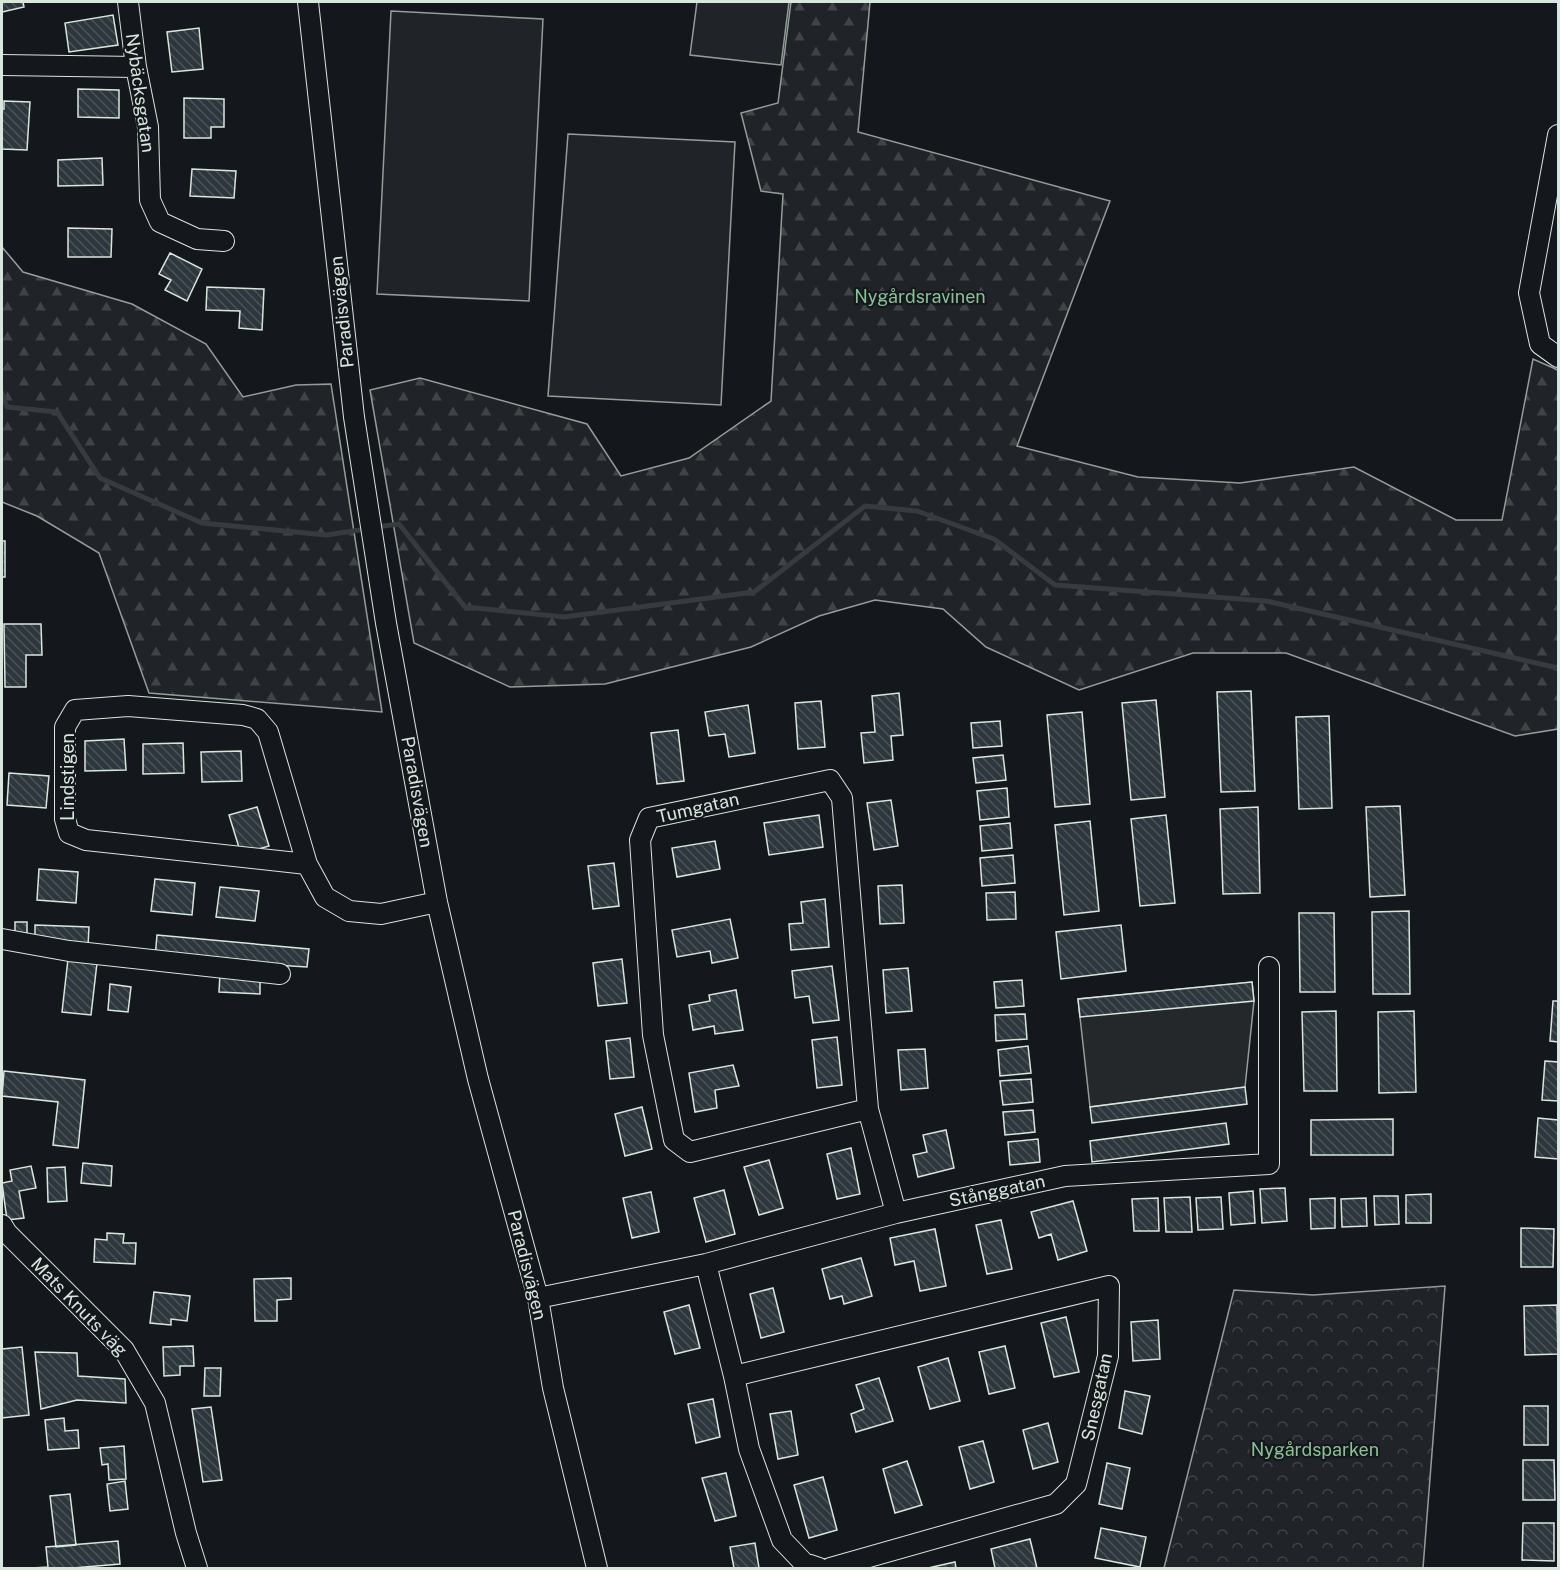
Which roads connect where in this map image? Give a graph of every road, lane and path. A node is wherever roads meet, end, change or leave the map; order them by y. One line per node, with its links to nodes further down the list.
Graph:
1 (128, 2): 4 (street, Nybäcksgatan)
2 (308, 2): 9 (street, Paradisvägen)
3 (2, 65): 4 (street)
4 (136, 67): 6 (street, Nybäcksgatan)
5 (1558, 135): 7 (street)
6 (224, 240)
7 (1558, 357)
8 (308, 864): 8 (street, Lindstigen); 9 (street, Lindstigen)
9 (437, 902): 17 (street, Paradisvägen)
10 (2, 939): 12 (street)
11 (1269, 967): 14 (street, Stånggatan)
12 (280, 974)
13 (868, 1109): 13 (street, Tumgatan); 14 (street, Tumgatan)
14 (896, 1213): 16 (street, Stånggatan)
15 (2, 1225): 19 (street, Mats Knuts väg)
16 (706, 1264): 17 (street, Stånggatan); 18 (street)
17 (538, 1298): 20 (street, Paradisvägen)
18 (734, 1376): 21 (street); 22 (street, Snesgatan)
19 (197, 1569)
20 (597, 1569)
21 (819, 1569)
22 (830, 1569)

